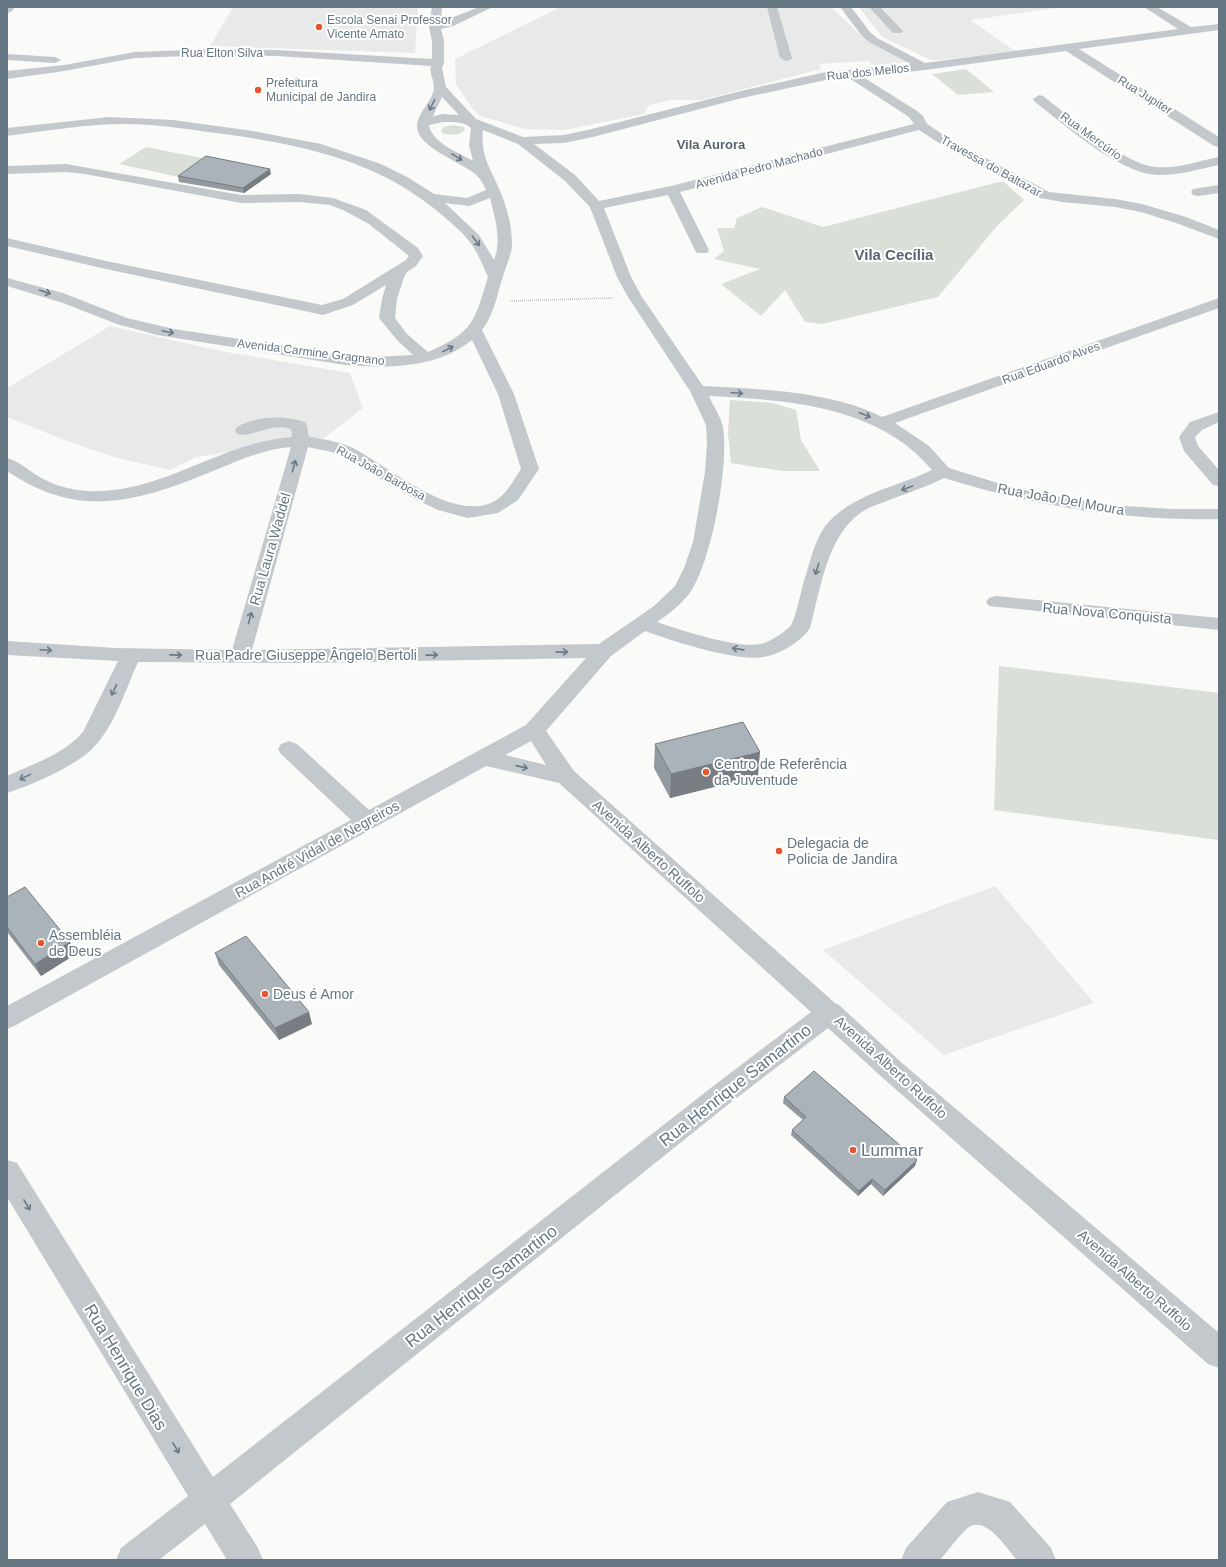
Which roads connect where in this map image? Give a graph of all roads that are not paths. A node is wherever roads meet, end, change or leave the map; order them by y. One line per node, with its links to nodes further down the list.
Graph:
1 (10, 7): 8 (street)
2 (437, 7): 10 (street)
3 (488, 7): 9 (street)
4 (772, 7): 23 (street)
5 (845, 7): 25 (street)
6 (874, 7): 13 (street)
7 (1149, 7): 14 (street)
8 (7, 10)
9 (449, 18): 10 (street); 16 (street)
10 (435, 27): 16 (street)
11 (1219, 27): 12 (street, Rua dos Mellos)
12 (1207, 29): 14 (street, Rua dos Mellos); 15 (street)
13 (897, 31)
14 (1189, 31): 18 (street, Rua dos Mellos)
15 (1219, 36)
16 (438, 41): 24 (street)
17 (372, 48): 19 (street)
18 (1070, 48): 25 (street, Rua dos Mellos); 38 (street, Rua Jupiter)
19 (277, 53): 20 (street, Rua Elton Silva); 24 (street, Rua Elton Silva)
20 (135, 55): 22 (street); 26 (street, Rua Elton Silva)
21 (7, 57): 22 (street)
22 (50, 58): 26 (street)
23 (786, 58)
24 (438, 63): 29 (street)
25 (924, 67): 27 (street, Rua dos Mellos)
26 (64, 68): 28 (street, Rua Elton Silva)
27 (851, 74): 33 (street, Travessa do Baltazar); 35 (street, Rua dos Mellos)
28 (7, 75)
29 (440, 88): 31 (street, one-way to 31); 32 (street)
30 (1039, 99): 39 (street, Rua Mercúrio)
31 (424, 122): 32 (street); 36 (street)
32 (473, 122): 35 (street); 37 (street, Avenida Carmine Gragnano)
33 (921, 126): 43 (street, Avenida Pedro Machado); 52 (street, Travessa do Baltazar)
34 (11, 133): 46 (street)
35 (516, 139): 37 (street, Rua dos Mellos); 47 (street, Rua André Vidal de Negreiros)
36 (429, 140): 37 (street, Rua dos Mellos); 41 (street, Avenida Carmine Gragnano, one-way to 41)
37 (464, 141): 41 (street, Avenida Carmine Gragnano)
38 (1219, 143)
39 (1219, 161)
40 (7, 170): 55 (street)
41 (484, 175): 44 (street, Avenida Carmine Gragnano)
42 (1219, 189): 45 (street)
43 (672, 190): 47 (street, Avenida Pedro Machado); 54 (street)
44 (493, 192): 46 (street); 48 (street, Avenida Carmine Gragnano)
45 (1198, 192)
46 (433, 198): 49 (street)
47 (596, 206): 61 (street, Rua André Vidal de Negreiros)
48 (500, 208): 50 (street); 56 (street, Avenida Carmine Gragnano)
49 (449, 212): 51 (street); 56 (street, one-way to 56)
50 (485, 214)
51 (471, 215)
52 (1219, 235)
53 (7, 242): 55 (street)
54 (702, 250)
55 (400, 271): 60 (street)
56 (495, 277): 59 (street, Avenida Carmine Gragnano)
57 (7, 282): 60 (street, Avenida Carmine Gragnano, one-way to 60)
58 (1219, 303): 63 (street, Rua Eduardo Alves)
59 (475, 330): 60 (street, Avenida Carmine Gragnano, one-way to 59); 65 (street, Rua João Barbosa)
60 (425, 357)
61 (698, 392): 63 (street, one-way to 63); 71 (street, Rua André Vidal de Negreiros)
62 (1219, 417): 68 (street)
63 (883, 422): 67 (street)
64 (243, 430): 65 (street)
65 (301, 442): 66 (street, Rua João Barbosa); 76 (street, Rua Laura Waddel, one-way to 65)
66 (7, 462)
67 (943, 472): 69 (street, Rua João Del Moura); 71 (street, one-way to 71)
68 (1219, 481)
69 (1219, 514)
70 (996, 602): 72 (street, Rua Nova Conquista)
71 (643, 624): 74 (street, Rua André Vidal de Negreiros)
72 (1219, 624)
73 (7, 648): 75 (street, Rua Padre Giuseppe Ângelo Bertoli, one-way to 75)
74 (604, 651): 76 (street, Rua Padre Giuseppe Ângelo Bertoli, one-way to 74); 77 (street, Rua André Vidal de Negreiros)
75 (131, 655): 76 (street, Rua Padre Giuseppe Ângelo Bertoli, one-way to 76); 81 (street, one-way to 81)
76 (240, 656)
77 (534, 730): 79 (street, Rua André Vidal de Negreiros); 80 (street, Avenida Alberto Ruffolo)
78 (289, 749): 82 (street)
79 (484, 758): 80 (street, Avenida Alberto Ruffolo, one-way to 80); 82 (street, Rua André Vidal de Negreiros)
80 (566, 777): 83 (street, Avenida Alberto Ruffolo)
81 (7, 786)
82 (367, 822): 84 (street, Rua André Vidal de Negreiros)
83 (830, 1012): 86 (street, Avenida Alberto Ruffolo); 87 (street, Rua Henrique Samartino)
84 (7, 1018)
85 (7, 1172): 87 (street, Rua Henrique Dias, one-way to 87)
86 (1219, 1353)
87 (209, 1502): 88 (street, Rua Henrique Samartino); 89 (street, Rua Henrique Dias)
88 (132, 1560)
89 (246, 1560)
90 (918, 1560): 91 (street)
91 (1039, 1560)

